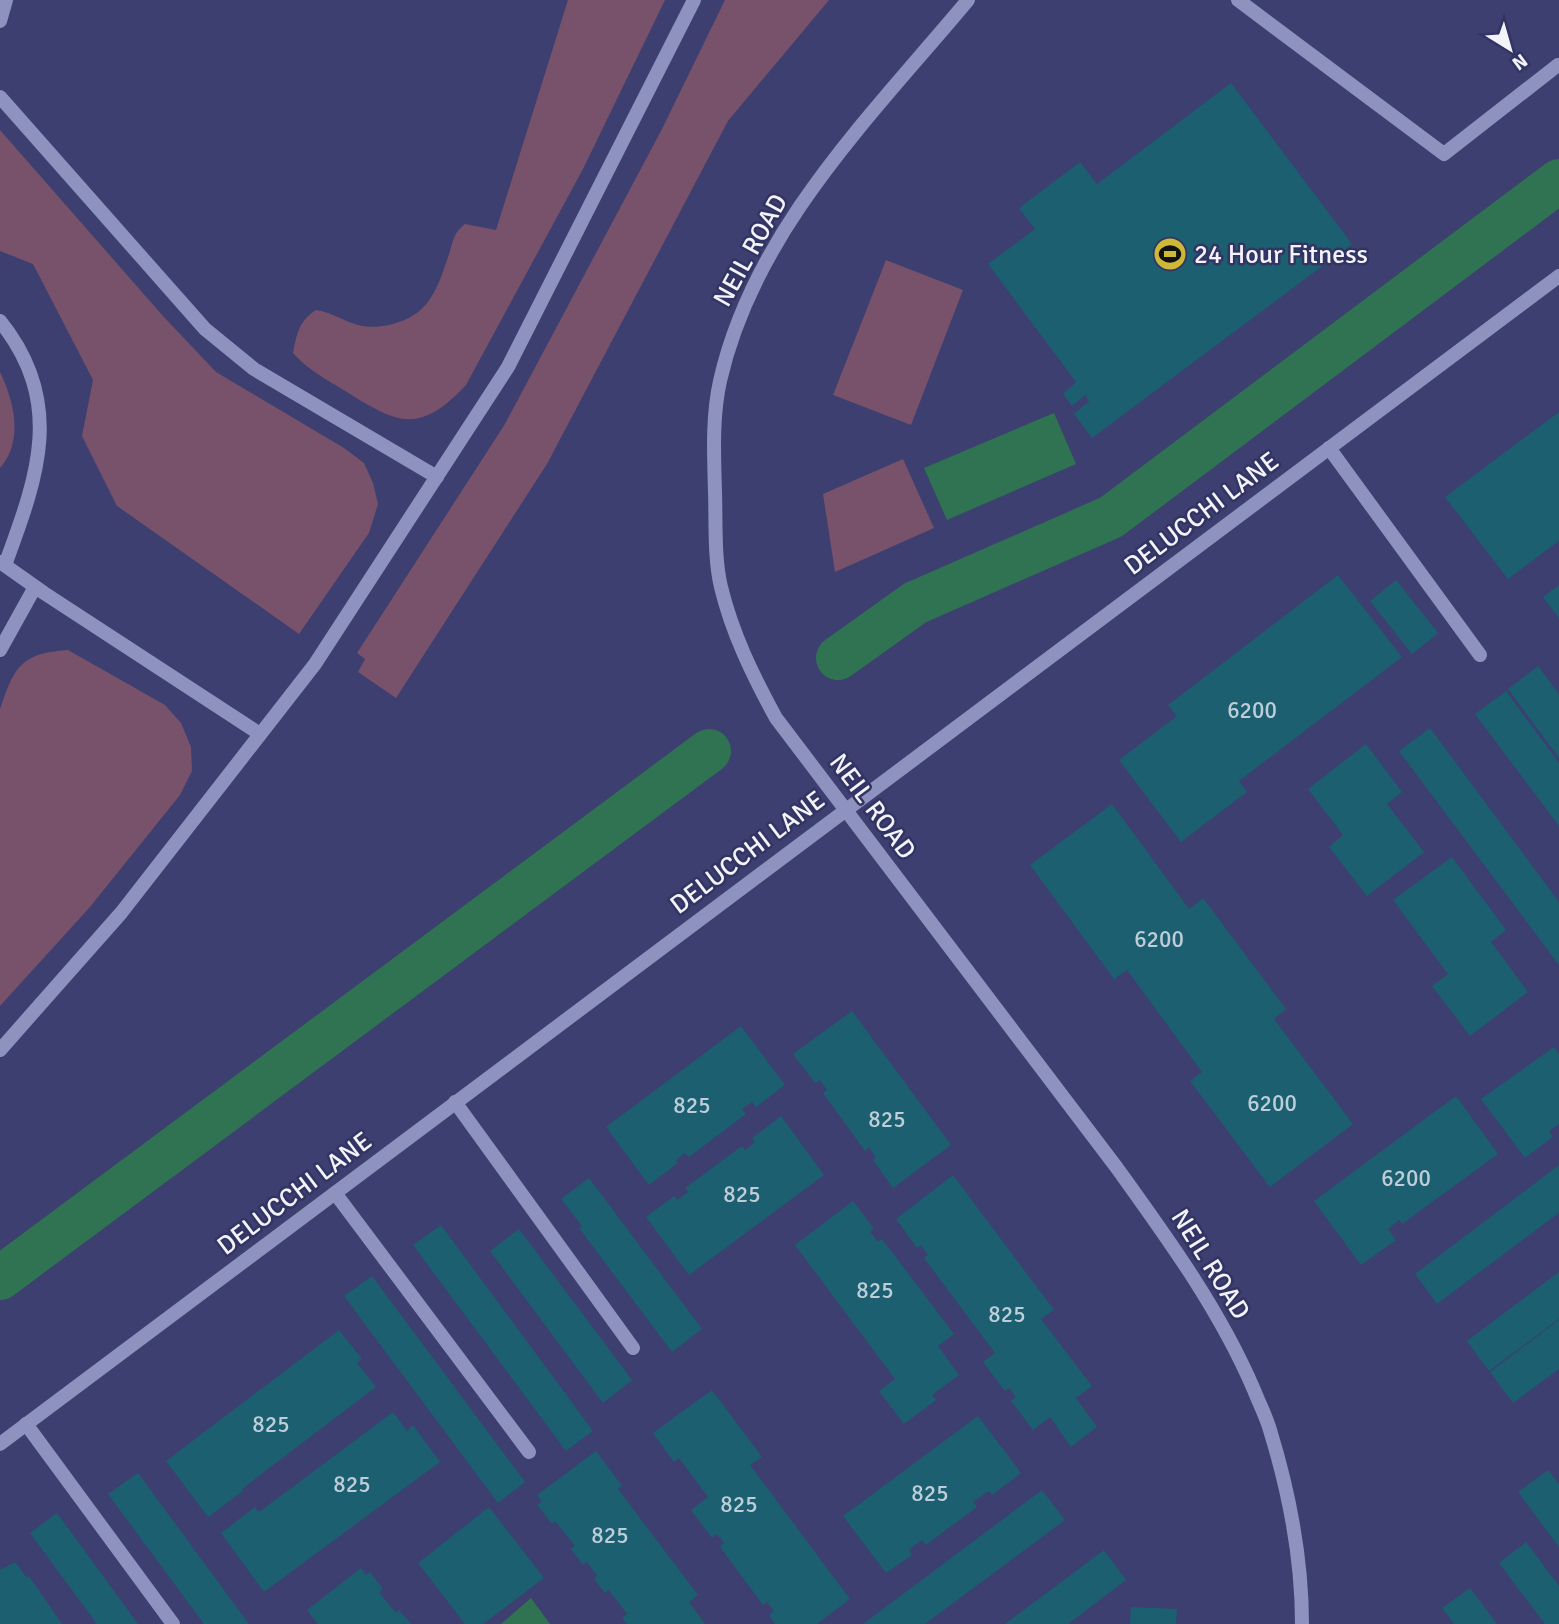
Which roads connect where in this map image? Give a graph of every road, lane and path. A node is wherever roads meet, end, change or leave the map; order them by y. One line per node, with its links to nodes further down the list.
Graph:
1 (6, 0): 5 (street)
2 (694, 0): 11 (street)
3 (968, 0): 17 (street, NEIL ROAD)
4 (1238, 0): 6 (street)
5 (0, 21)
6 (1558, 65)
7 (0, 97): 11 (street)
8 (1559, 276): 10 (street, DELUCCHI LANE)
9 (0, 321): 12 (street)
10 (1329, 448): 15 (street); 17 (street, DELUCCHI LANE)
11 (436, 477): 16 (street)
12 (2, 564): 13 (street)
13 (35, 587): 14 (street); 16 (street)
14 (0, 650)
15 (1480, 655)
16 (260, 734): 18 (street)
17 (845, 809): 19 (street, DELUCCHI LANE); 26 (street, NEIL ROAD)
18 (0, 1050)
19 (455, 1102): 20 (street, DELUCCHI LANE); 21 (street)
20 (335, 1192): 22 (street, DELUCCHI LANE); 24 (street)
21 (633, 1348)
22 (26, 1424): 23 (street, DELUCCHI LANE); 25 (street)
23 (0, 1444)
24 (529, 1452)
25 (173, 1624)
26 (1302, 1624)

